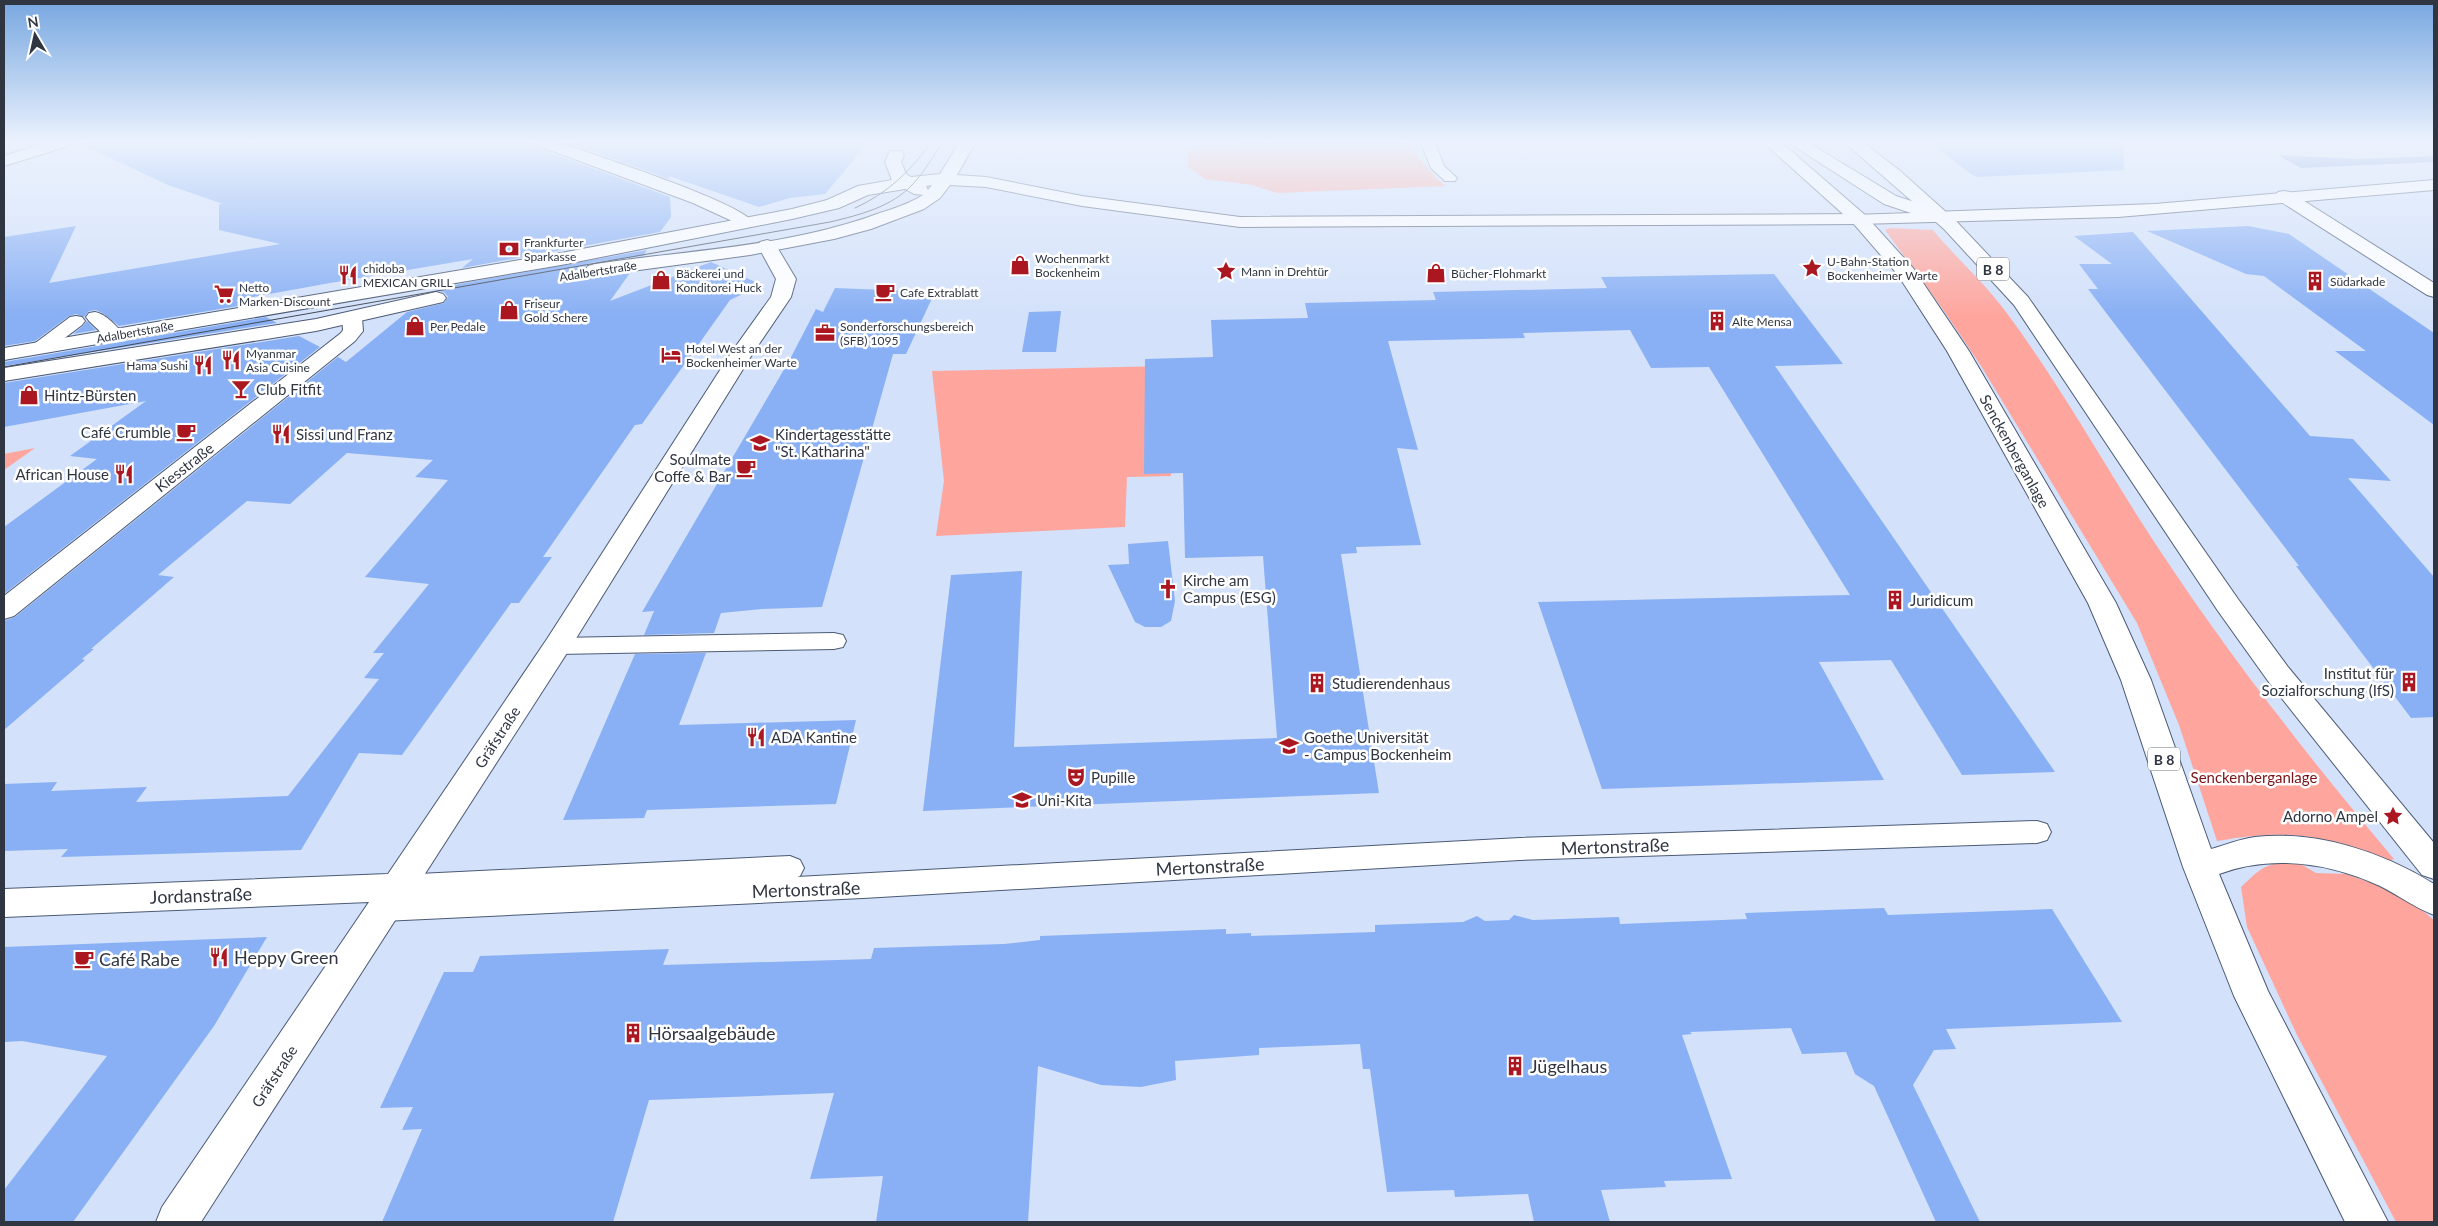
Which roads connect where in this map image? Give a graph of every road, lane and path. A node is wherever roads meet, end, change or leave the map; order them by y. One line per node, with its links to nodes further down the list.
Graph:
1 (701, 200): 16 (street)
2 (838, 200): 16 (street, Adalbertstraße)
3 (923, 200): 17 (street, Adalbertstraße)
4 (1062, 200): 11 (street)
5 (1078, 200): 11 (street)
6 (1836, 200): 12 (street, B 8)
7 (1891, 200): 13 (street)
8 (1922, 200): 13 (street, B 8)
9 (2242, 200): 13 (street)
10 (2291, 200): 18 (street)
11 (1082, 201): 15 (street)
12 (1839, 203): 14 (street, B 8); 15 (street)
13 (1942, 218): 14 (street); 33 (street, B 8)
14 (1859, 219): 15 (street); 32 (street, Senckenberganlage / B 8)
15 (1557, 220)
16 (744, 223): 19 (street, Adalbertstraße)
17 (767, 246): 21 (street, Adalbertstraße); 30 (street, Gräfstraße)
18 (2434, 291)
19 (267, 309): 23 (street, Adalbertstraße); 24 (street, Adalbertstraße)
20 (95, 317): 24 (lane)
21 (352, 318): 23 (street, Adalbertstraße); 28 (street, Kiesstraße)
22 (76, 321): 25 (lane)
23 (258, 334): 27 (street, Adalbertstraße)
24 (115, 336): 25 (street, Adalbertstraße)
25 (40, 348): 26 (street, Adalbertstraße)
26 (4, 354)
27 (4, 375)
28 (4, 610)
29 (834, 641): 30 (lane)
30 (557, 646): 35 (street, Gräfstraße)
31 (2037, 832): 35 (lane, Mertonstraße)
32 (2200, 866): 36 (street); 39 (street, Senckenberganlage / B 8)
33 (2434, 866)
34 (790, 868): 35 (lane)
35 (391, 898): 37 (street, Jordanstraße); 38 (street, Gräfstraße)
36 (2434, 901)
37 (4, 903)
38 (177, 1222)
39 (2367, 1222)

